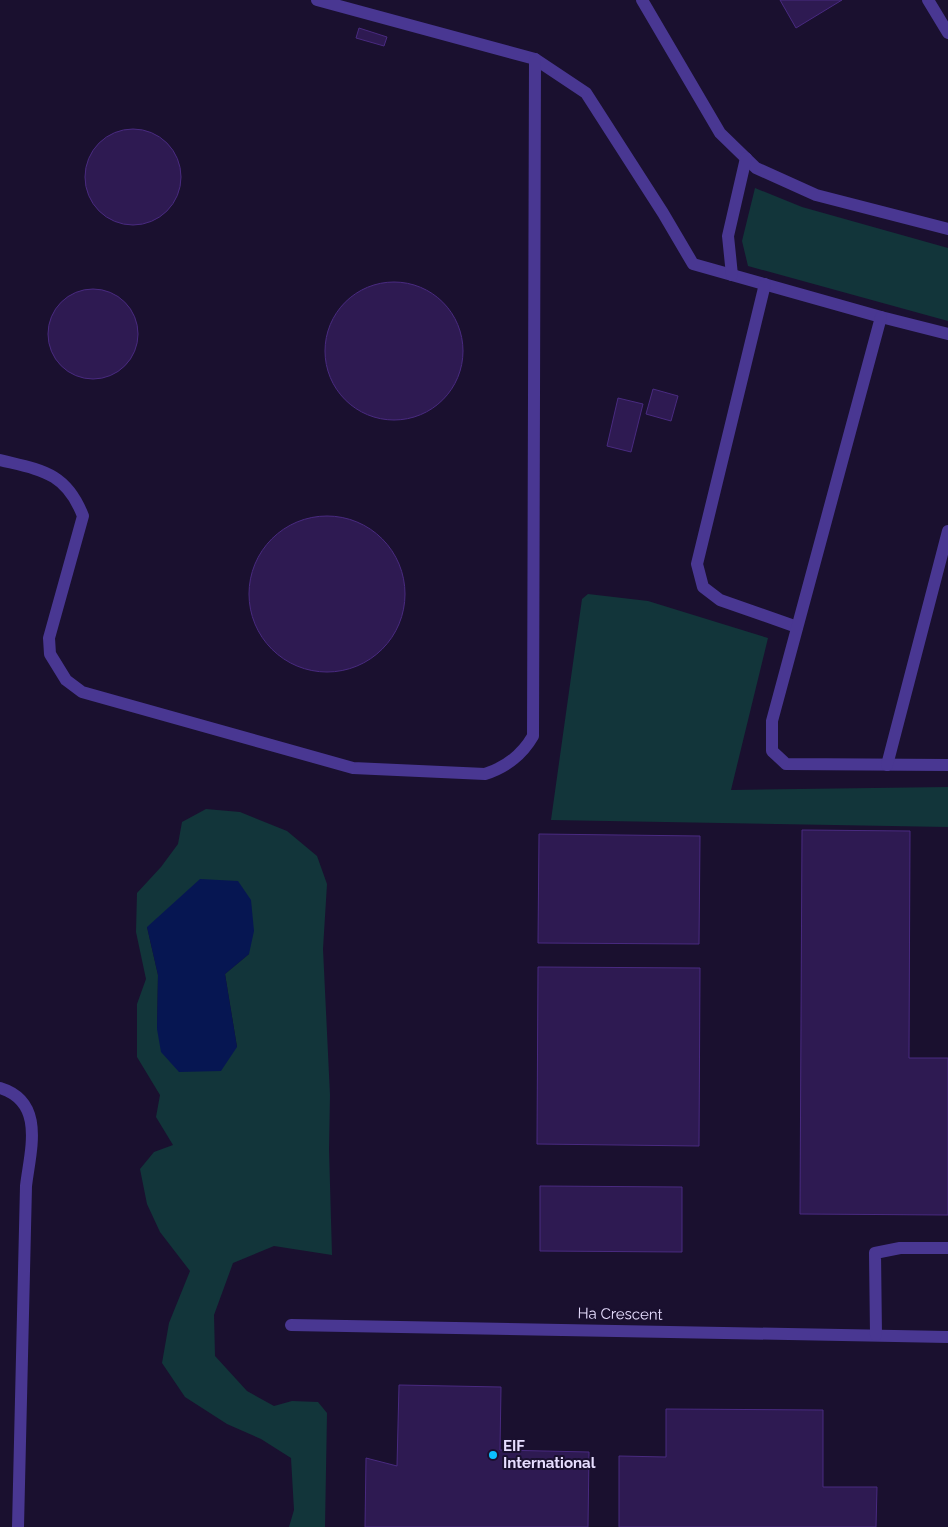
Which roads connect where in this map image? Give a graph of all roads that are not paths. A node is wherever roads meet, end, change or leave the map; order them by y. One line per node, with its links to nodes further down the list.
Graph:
1 (317, 0): 5 (street)
2 (642, 0): 6 (street)
3 (928, 0): 4 (street)
4 (948, 33)
5 (535, 59): 8 (street); 12 (street)
6 (746, 158): 7 (street); 8 (street)
7 (948, 229)
8 (732, 275): 9 (street)
9 (765, 284): 10 (street); 14 (street)
10 (881, 317): 11 (street); 14 (street)
11 (948, 334)
12 (0, 460)
13 (948, 531): 15 (street)
14 (797, 627): 15 (street)
15 (887, 765): 16 (street)
16 (948, 765)
17 (0, 1088): 22 (street)
18 (948, 1248): 20 (street)
19 (292, 1324): 20 (street, Ha Crescent)
20 (876, 1335): 21 (street, Ha Crescent)
21 (948, 1337)
22 (18, 1527)

